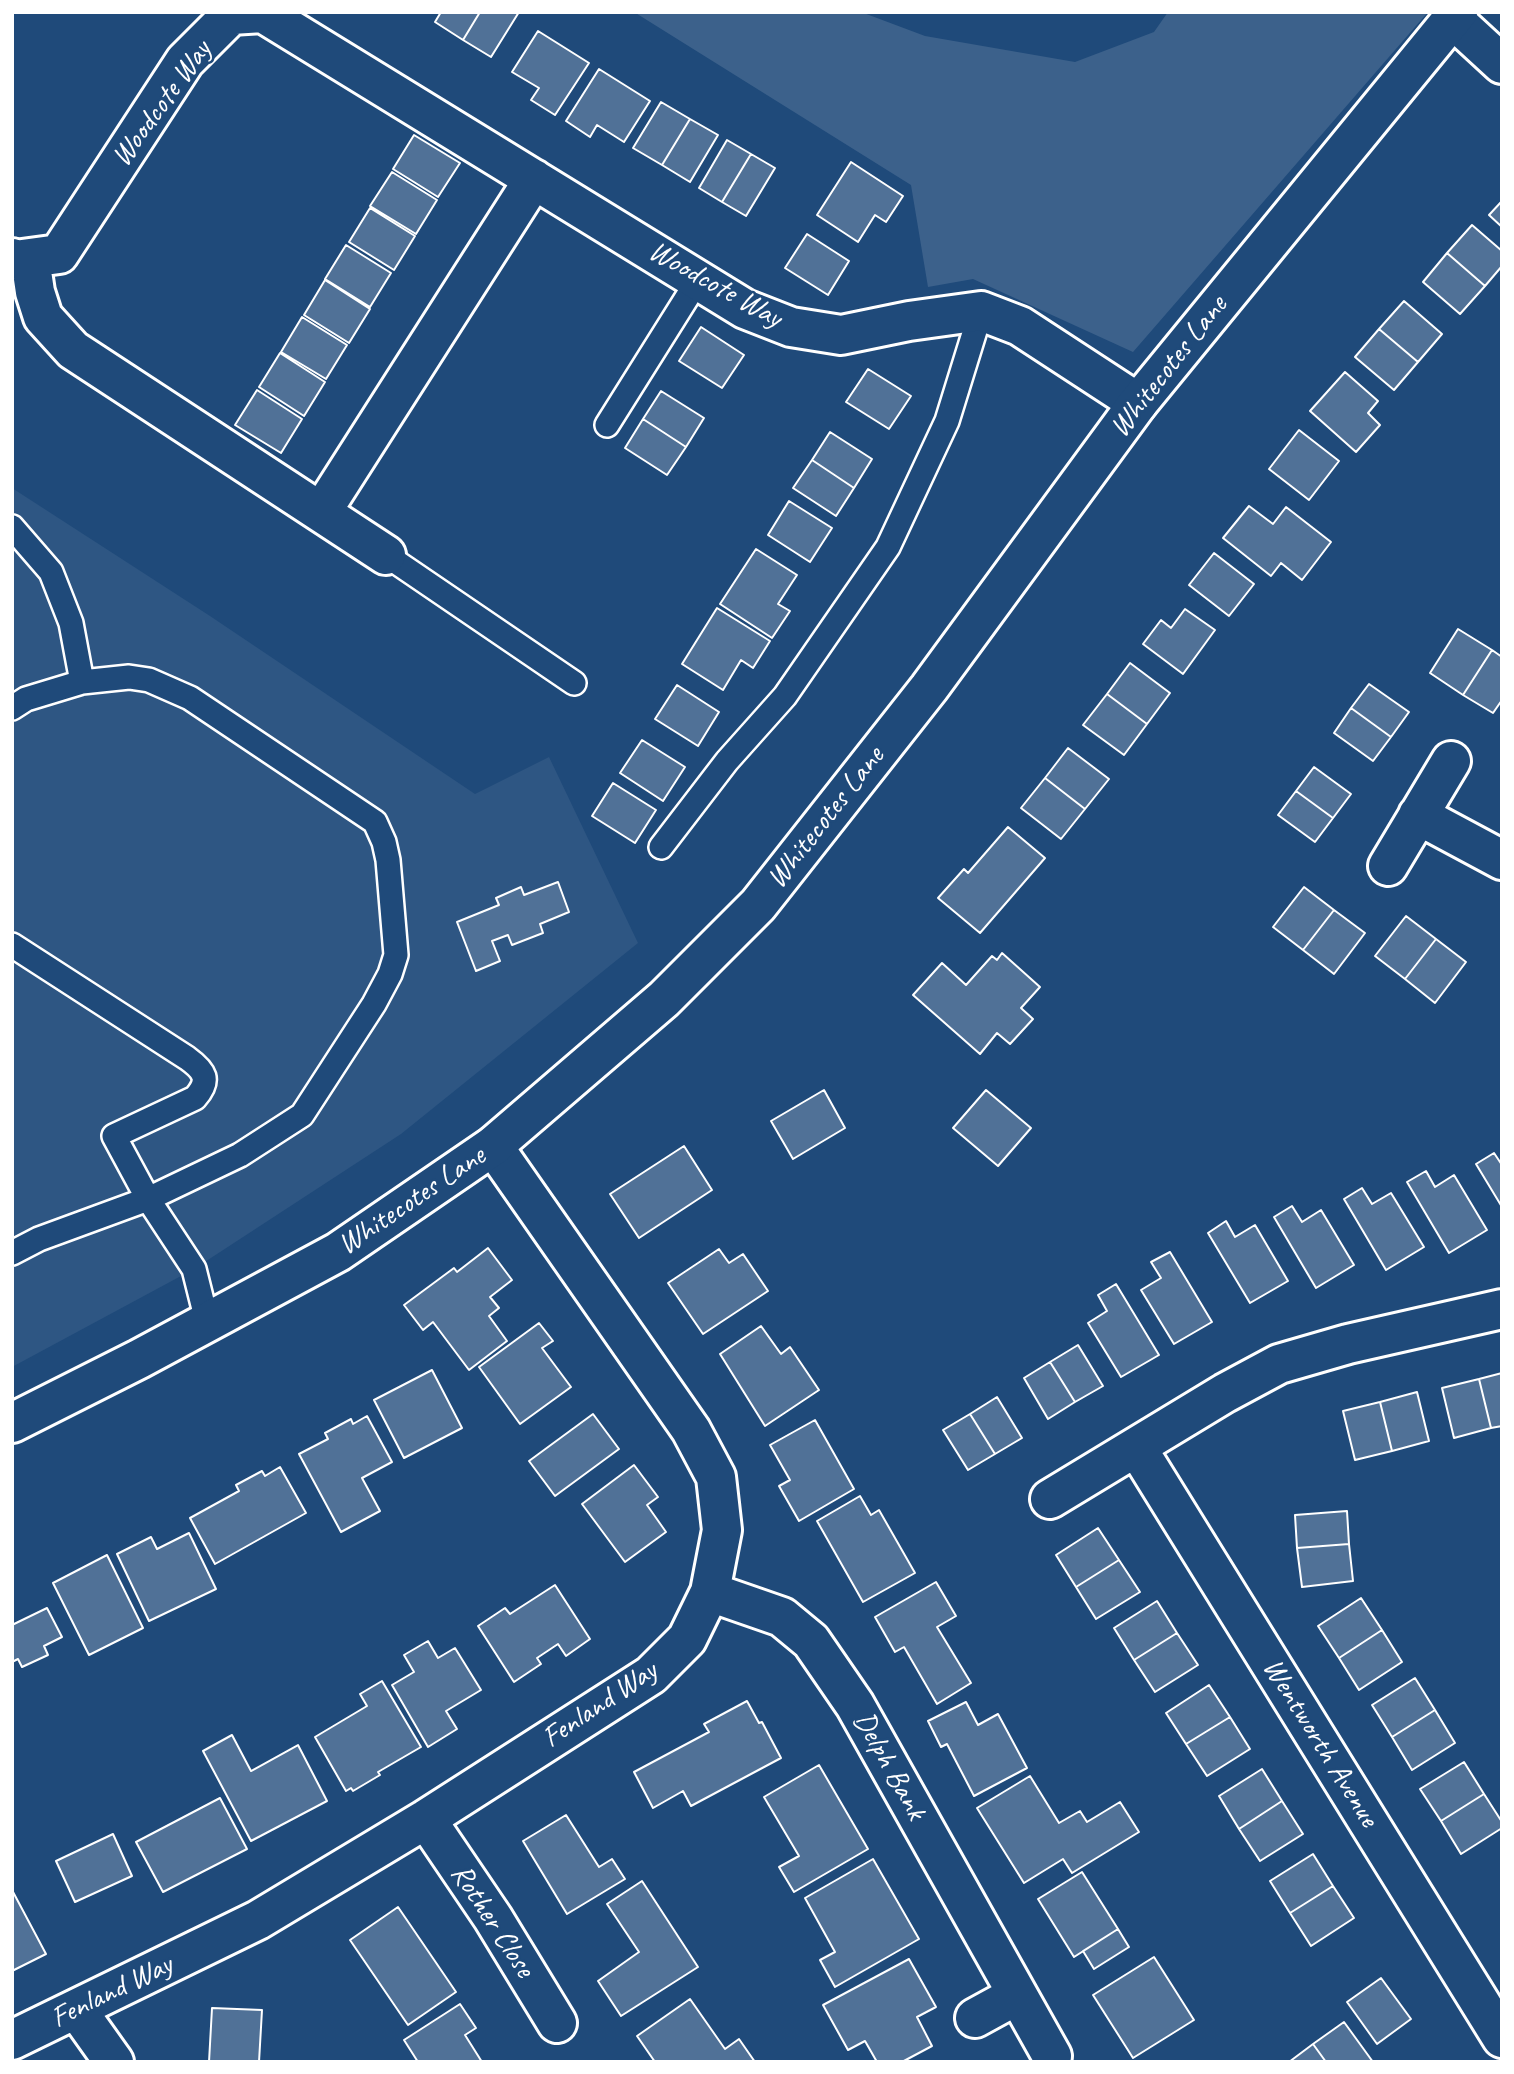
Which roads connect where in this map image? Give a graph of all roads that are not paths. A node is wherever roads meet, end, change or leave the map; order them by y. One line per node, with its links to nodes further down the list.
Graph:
1 (1455, 15): 2 (street); 7 (street, Whitecotes Lane)
2 (1502, 64)
3 (534, 179): 4 (street, Woodcote Way); 5 (street, Woodcote Way); 9 (street)
4 (21, 258): 9 (street, Woodcote Way)
5 (698, 280): 6 (street, Woodcote Way); 8 (lane)
6 (981, 311): 7 (street, Woodcote Way); 17 (lane)
7 (1138, 402): 21 (street, Whitecotes Lane)
8 (607, 425)
9 (322, 511): 11 (street, Woodcote Way)
10 (12, 527): 12 (lane)
11 (386, 555): 13 (lane)
12 (82, 682): 14 (lane); 22 (lane)
13 (574, 682)
14 (12, 708)
15 (1451, 761): 16 (street)
16 (1418, 815): 18 (street); 19 (street)
17 (661, 847)
18 (1502, 860)
19 (1388, 866)
20 (12, 945): 22 (lane)
21 (493, 1146): 25 (street, Whitecotes Lane); 29 (street, Fenland Way)
22 (148, 1199): 23 (lane); 25 (lane)
23 (12, 1253)
24 (1502, 1308): 27 (street)
25 (207, 1321): 26 (street, Whitecotes Lane)
26 (12, 1423)
27 (1137, 1448): 28 (street); 35 (street, Wentworth Avenue)
28 (1050, 1499)
29 (710, 1592): 30 (street, Fenland Way); 31 (street, Delph Bank)
30 (426, 1819): 32 (street, Fenland Way); 34 (street, Rother Close)
31 (1017, 1995): 33 (street); 37 (street, Delph Bank)
32 (76, 2010): 36 (street, Fenland Way); 38 (street)
33 (975, 2018)
34 (557, 2023)
35 (1502, 2038)
36 (12, 2040)
37 (1052, 2056)
38 (114, 2062)

